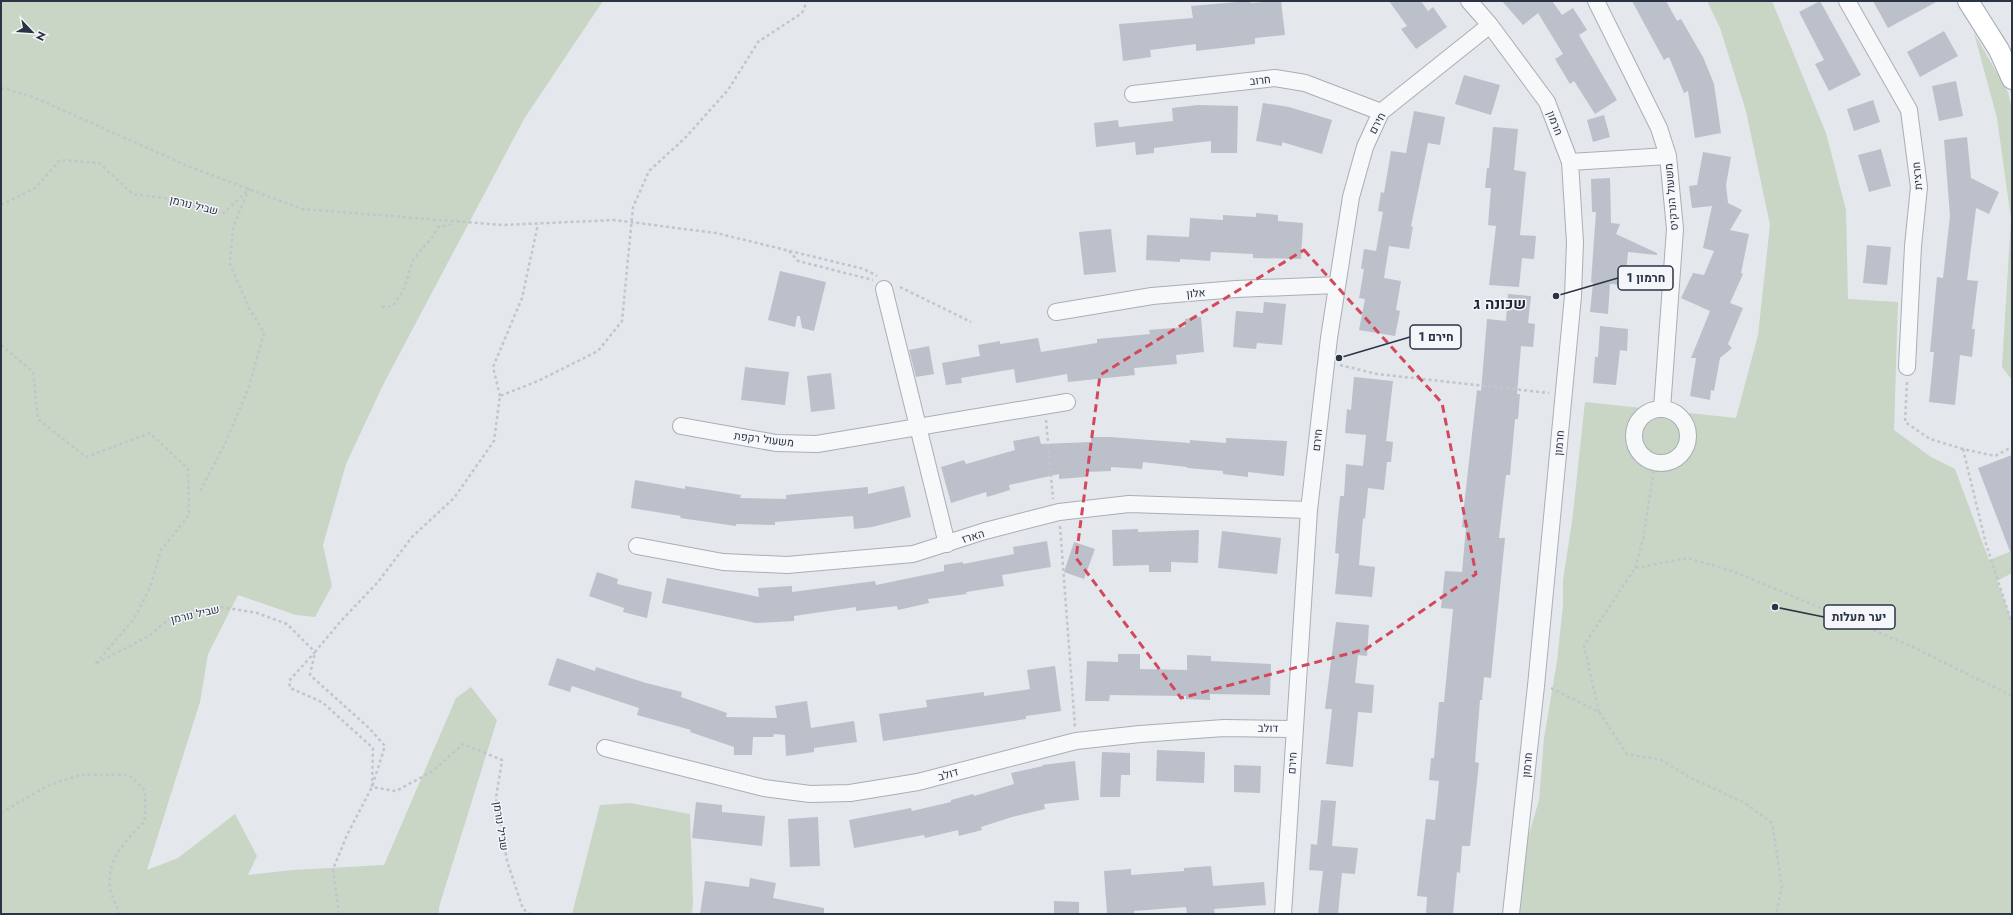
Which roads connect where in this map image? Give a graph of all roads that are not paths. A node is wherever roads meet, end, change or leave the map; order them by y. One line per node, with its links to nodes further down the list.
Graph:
1 (1469, 1): 5 (street, חרמון)
2 (1596, 1): 9 (street, משעול הנרקיס)
3 (1847, 1): 14 (street, חרצית)
4 (1968, 1): 6 (main road)
5 (1490, 25): 8 (street, חירם); 10 (street, חרמון)
6 (2012, 79)
7 (1133, 94): 8 (street, חרוב)
8 (1381, 112): 12 (street, חירם)
9 (1668, 156): 10 (street); 16 (street, משעול הנרקיס)
10 (1570, 162): 25 (street, חרמון)
11 (885, 283): 18 (street)
12 (1337, 285): 13 (street, אלון); 19 (street, חירם)
13 (1056, 312)
14 (1907, 367)
15 (1067, 402): 18 (street, משעול רקפת)
16 (1662, 409): 16 (street)
17 (681, 426): 18 (street, משעול רקפת)
18 (918, 428): 20 (street)
19 (1309, 510): 20 (street, הארז); 22 (street, חירם)
20 (947, 544): 21 (street, הארז)
21 (637, 546)
22 (1294, 729): 23 (street, דולב); 24 (street, חירם)
23 (605, 748)
24 (1282, 914)
25 (1512, 914)

